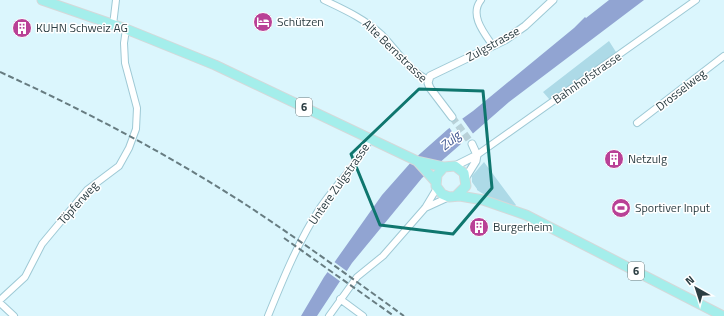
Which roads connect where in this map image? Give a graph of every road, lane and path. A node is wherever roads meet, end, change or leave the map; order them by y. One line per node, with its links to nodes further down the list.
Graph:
1 (42, 0): 7 (main road, 6)
2 (116, 0): 7 (street)
3 (324, 0): 11 (street, Alte Bernstrasse)
4 (480, 0): 9 (street)
5 (553, 0): 9 (street, Zulgstrasse)
6 (696, 0): 16 (street, Bahnhofstrasse)
7 (113, 24): 8 (main road, 6)
8 (126, 29): 14 (main road, 6); 26 (street, Töpferweg)
9 (493, 46): 11 (street, Zulgstrasse)
10 (724, 56): 13 (street, Drosselweg)
11 (428, 80): 12 (street, Alte Bernstrasse)
12 (452, 117)
13 (637, 123)
14 (370, 139): 17 (main road, 6); 29 (street, Untere Zulgstrasse)
15 (472, 144): 16 (street)
16 (477, 155): 18 (street); 20 (street)
17 (413, 160): 19 (main road, 6); 21 (main road, 6)
18 (456, 166): 19 (main road); 20 (main road)
19 (443, 167): 21 (main road)
20 (466, 180): 22 (main road); 23 (main road, 6)
21 (434, 182): 22 (main road); 24 (street)
22 (453, 196): 23 (main road, 6); 24 (street)
23 (483, 200): 32 (main road, 6)
24 (425, 208): 25 (street)
25 (340, 299): 30 (street); 31 (street)
26 (0, 300)
27 (0, 304): 28 (street)
28 (14, 316)
29 (268, 316)
30 (329, 316)
31 (363, 316)
32 (723, 316)

